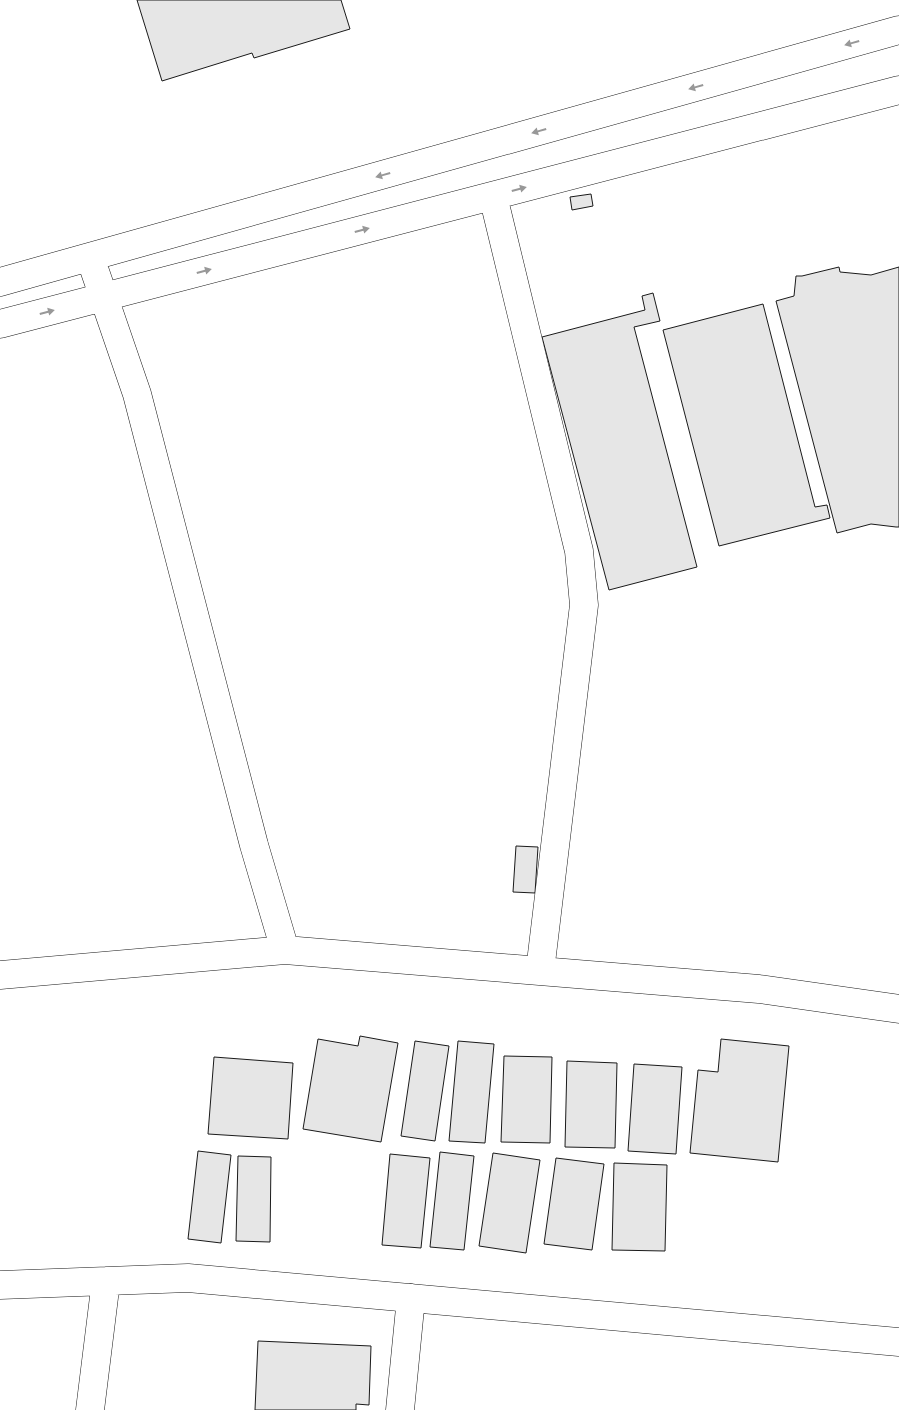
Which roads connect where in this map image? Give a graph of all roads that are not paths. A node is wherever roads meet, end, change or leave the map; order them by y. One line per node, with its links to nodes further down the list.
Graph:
1 (899, 30): 4 (street, one-way to 4)
2 (899, 90): 3 (street, one-way to 2)
3 (493, 196): 6 (street, one-way to 3); 9 (street)
4 (90, 257): 5 (street); 6 (street)
5 (0, 282)
6 (103, 297): 7 (street, one-way to 6); 8 (street)
7 (0, 324)
8 (285, 950): 9 (street); 10 (street)
9 (540, 971): 11 (street)
10 (0, 975)
11 (899, 1009)
12 (106, 1281): 13 (street); 14 (street); 16 (street)
13 (0, 1285)
14 (412, 1298): 15 (street); 17 (street)
15 (899, 1342)
16 (90, 1410)
17 (400, 1410)

